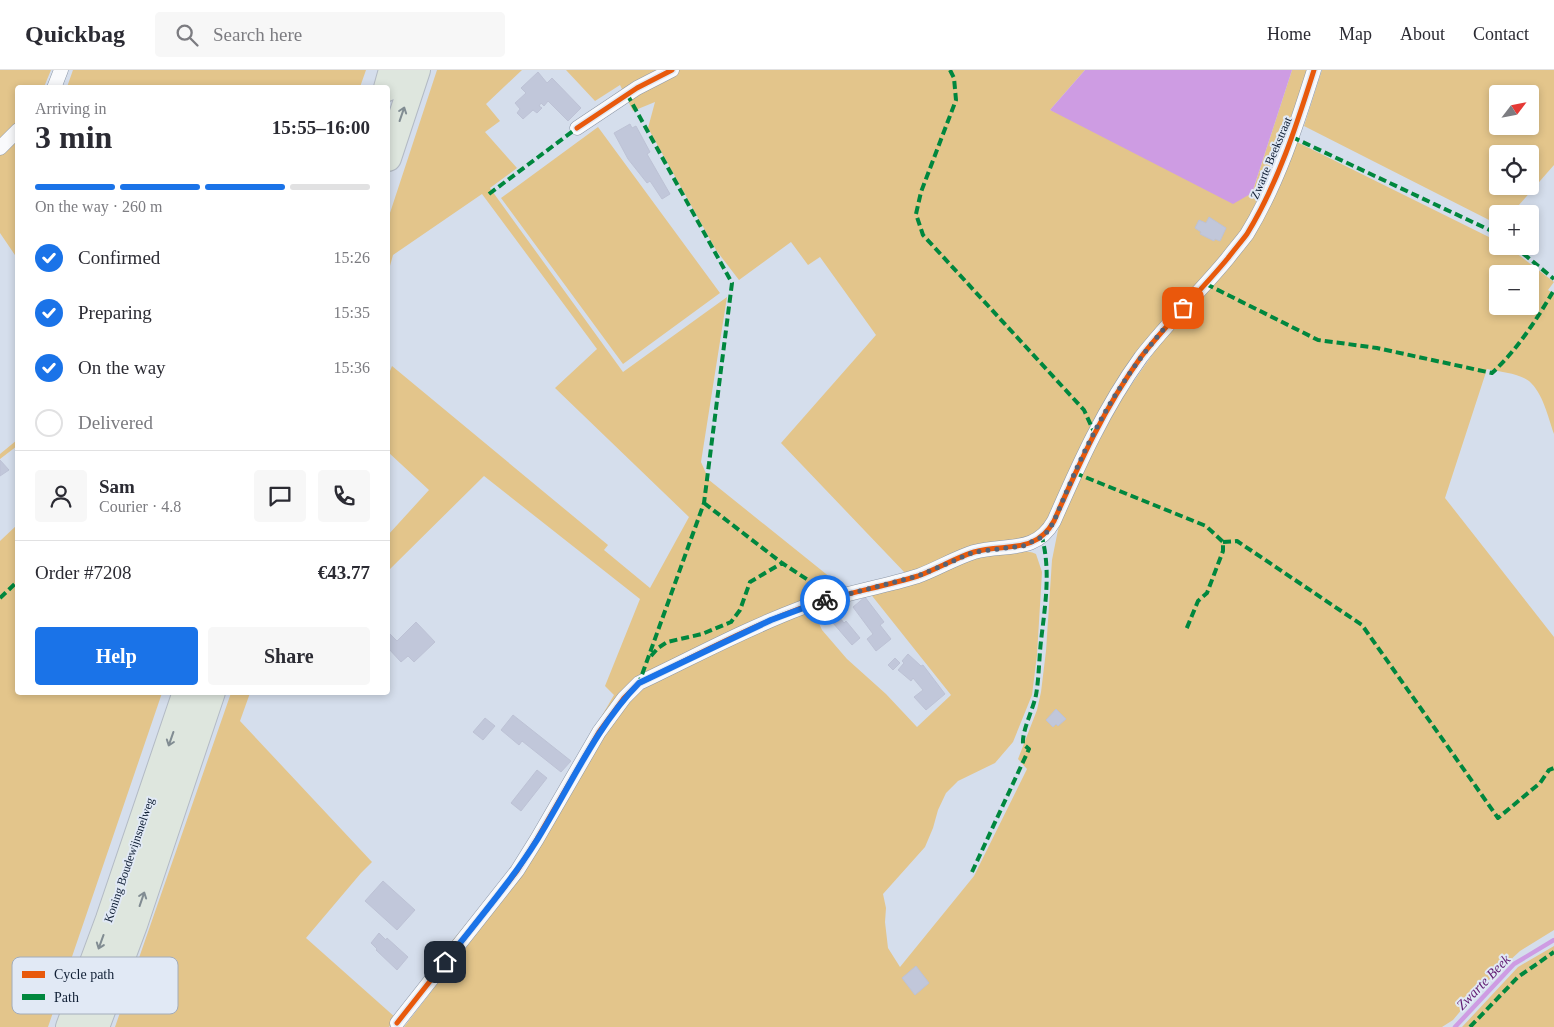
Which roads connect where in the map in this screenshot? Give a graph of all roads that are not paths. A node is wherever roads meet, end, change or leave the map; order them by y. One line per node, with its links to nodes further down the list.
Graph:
1 (61, 70): 6 (street)
2 (392, 70): 7 (highway)
3 (417, 70): 11 (highway, one-way to 3)
4 (672, 70): 8 (street)
5 (1314, 70): 18 (street, Zwarte Beekstraat)
6 (55, 85)
7 (388, 85)
8 (576, 128)
9 (15, 133): 10 (street)
10 (0, 148)
11 (390, 152)
12 (185, 695): 14 (highway, Koning Boudewijnsnelweg, one-way to 14)
13 (211, 695): 15 (highway, Koning Boudewijnsnelweg, one-way to 13)
14 (95, 957)
15 (122, 957)
16 (74, 1014): 19 (highway, Koning Boudewijnsnelweg, one-way to 19)
17 (101, 1014): 20 (highway, Koning Boudewijnsnelweg, one-way to 17)
18 (397, 1023)
19 (69, 1027)
20 (96, 1027)

